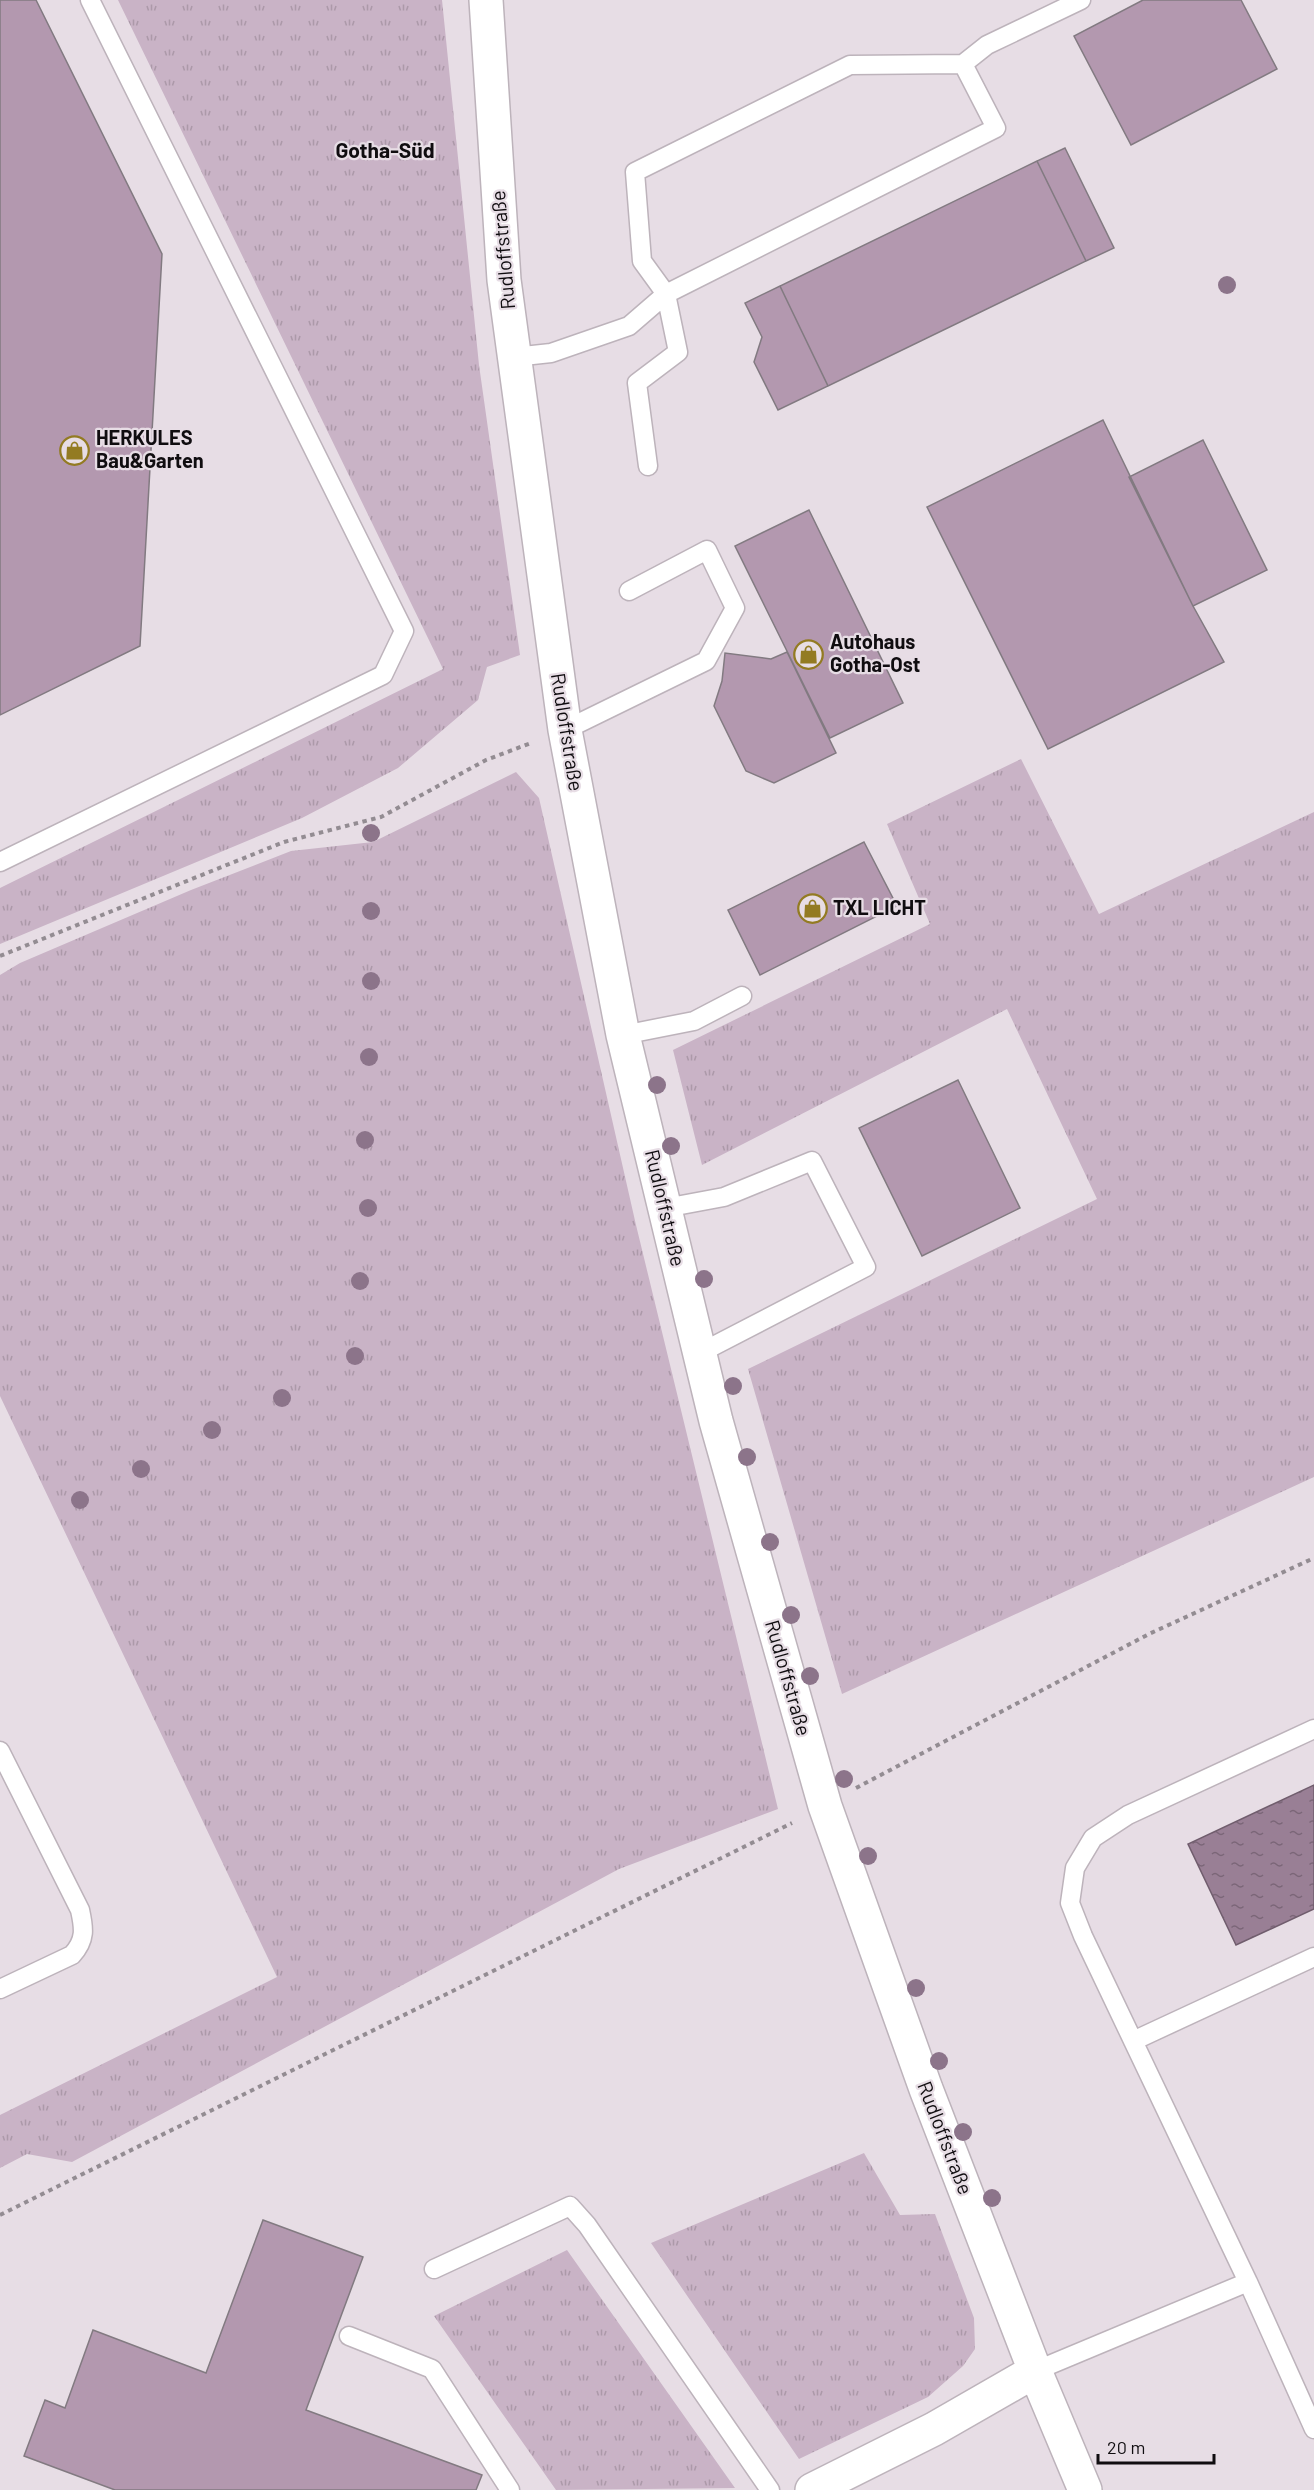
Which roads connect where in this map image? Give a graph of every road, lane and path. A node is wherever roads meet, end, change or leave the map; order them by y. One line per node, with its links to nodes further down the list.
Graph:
1 (90, 0): 10 (lane)
2 (486, 0): 6 (street, Rudloffstraße)
3 (1081, 0): 4 (lane)
4 (963, 64): 5 (lane); 5 (lane)
5 (666, 294): 6 (lane); 7 (lane)
6 (514, 357): 9 (street, Rudloffstraße)
7 (648, 466)
8 (629, 591): 9 (lane)
9 (565, 730): 11 (path); 13 (street, Rudloffstraße)
10 (0, 862)
11 (0, 956)
12 (742, 996): 13 (lane)
13 (624, 1035): 14 (street, Rudloffstraße)
14 (665, 1208): 15 (street, Rudloffstraße); 15 (lane)
15 (700, 1353): 20 (street, Rudloffstraße)
16 (1314, 1558): 19 (path)
17 (1314, 1729): 23 (lane)
18 (0, 1751): 22 (lane)
19 (856, 1788)
20 (825, 1806): 24 (path); 28 (street, Rudloffstraße)
21 (1314, 1957): 23 (lane)
22 (0, 1989)
23 (1133, 2041): 26 (lane)
24 (0, 2215)
25 (434, 2269): 31 (lane)
26 (1248, 2282): 28 (lane); 29 (lane)
27 (349, 2336): 30 (lane)
28 (1035, 2372): 32 (street); 33 (street, Rudloffstraße)
29 (1314, 2429)
30 (510, 2490)
31 (770, 2490)
32 (812, 2490)
33 (1085, 2490)

